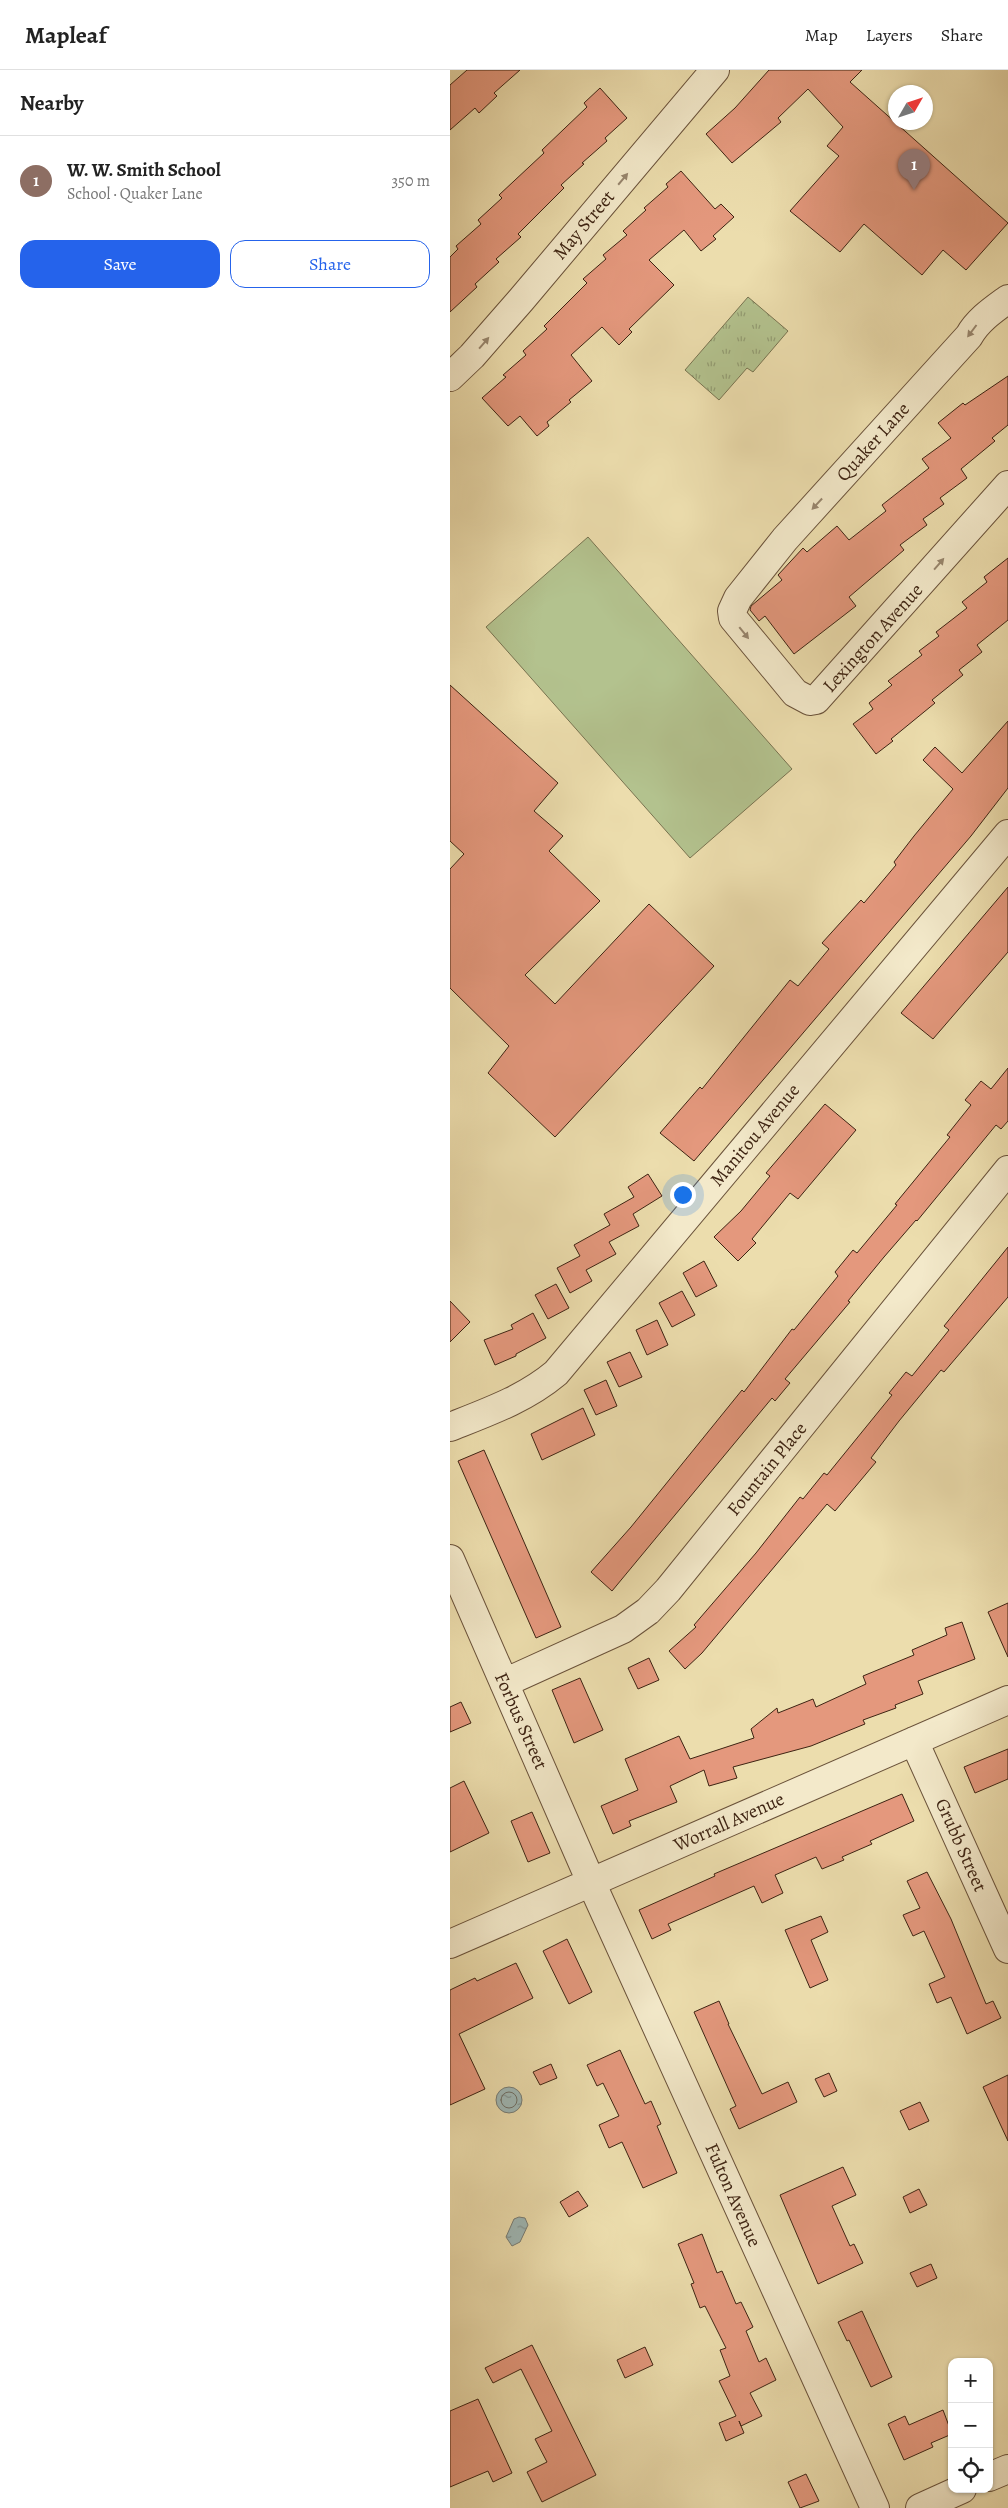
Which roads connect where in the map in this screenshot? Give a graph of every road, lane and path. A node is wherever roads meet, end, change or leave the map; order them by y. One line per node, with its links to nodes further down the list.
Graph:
1 (715, 70): 3 (street, May Street, one-way to 1)
2 (1008, 299): 5 (street, Quaker Lane, one-way to 5)
3 (450, 377)
4 (1008, 485): 5 (street, Lexington Avenue, one-way to 4)
5 (743, 592)
6 (1003, 843): 9 (street, Manitou Avenue)
7 (1008, 1170): 8 (street, Fountain Place)
8 (997, 1194): 11 (street, Fountain Place)
9 (450, 1427)
10 (450, 1559): 11 (street, Forbus Street)
11 (504, 1683): 14 (street, Forbus Street)
12 (1008, 1700): 13 (street, Worrall Avenue)
13 (914, 1742): 14 (street, Worrall Avenue); 16 (street, Grubb Street)
14 (591, 1882): 15 (street, Worrall Avenue); 20 (street, Fulton Avenue)
15 (450, 1944)
16 (1008, 1949)
17 (1008, 2468): 18 (street)
18 (993, 2475)
19 (953, 2493): 21 (street)
20 (875, 2508)
21 (920, 2508)

